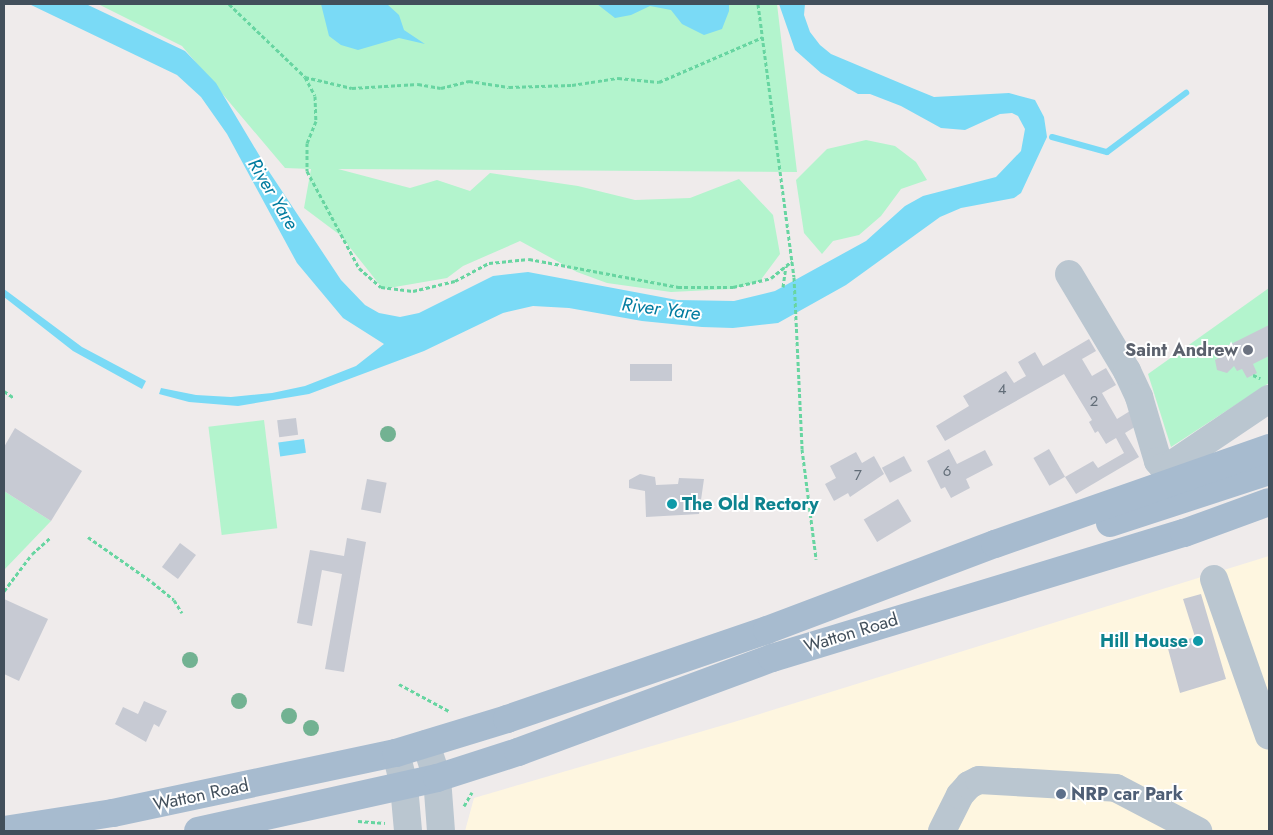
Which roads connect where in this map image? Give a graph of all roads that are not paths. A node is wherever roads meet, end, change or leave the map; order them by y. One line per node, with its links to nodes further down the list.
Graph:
1 (1068, 274): 2 (street)
2 (1269, 399)
3 (1269, 448): 7 (main road, Watton Road)
4 (1269, 471): 7 (main road, Watton Road)
5 (1269, 502): 11 (main road, Watton Road)
6 (1214, 579): 8 (street)
7 (849, 600): 9 (main road, Watton Road)
8 (1269, 736)
9 (426, 744): 10 (main road, Watton Road); 11 (street)
10 (396, 753): 12 (street); 13 (main road, Watton Road)
11 (437, 778): 12 (main road, Watton Road); 16 (street)
12 (404, 786): 14 (main road, Watton Road); 15 (street)
13 (4, 830)
14 (198, 831)
15 (408, 831)
16 (441, 831)
17 (942, 831): 18 (street)
18 (1198, 831)

